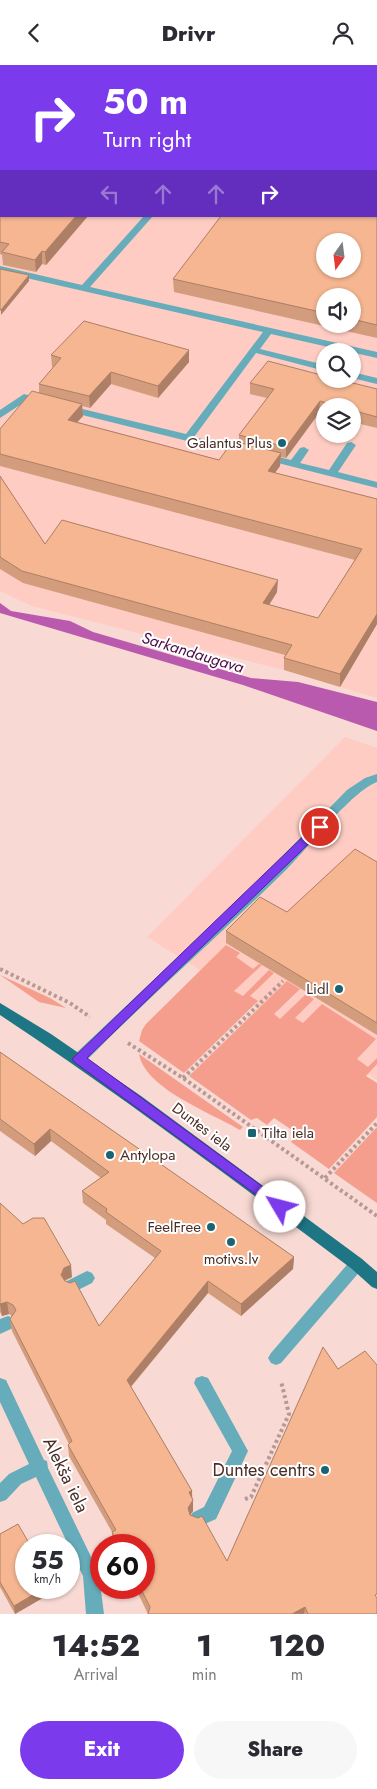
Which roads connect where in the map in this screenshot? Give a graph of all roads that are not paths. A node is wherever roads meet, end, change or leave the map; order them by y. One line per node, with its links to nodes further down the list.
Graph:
1 (148, 217): 3 (street)
2 (0, 269): 3 (street)
3 (84, 288): 4 (street)
4 (269, 330): 5 (street); 6 (street)
5 (254, 350): 7 (street); 11 (street)
6 (377, 355)
7 (316, 366)
8 (361, 377): 9 (street)
9 (377, 381)
10 (0, 415): 11 (street)
11 (188, 438): 14 (street)
12 (351, 445): 15 (street)
13 (304, 450): 14 (street)
14 (294, 464): 15 (street)
15 (331, 474): 16 (street)
16 (377, 485)
17 (377, 778): 19 (street)
18 (0, 1008): 19 (main road, Duntes iela)
19 (79, 1059): 20 (main road, Duntes iela)
20 (357, 1263): 22 (main road, Duntes iela); 24 (street)
21 (87, 1278): 23 (street)
22 (377, 1282)
23 (72, 1286)
24 (276, 1358)
25 (202, 1383): 29 (street)
26 (0, 1385): 27 (street, Alekša iela)
27 (40, 1466): 28 (street); 30 (street, Alekša iela)
28 (0, 1494)
29 (198, 1519)
30 (90, 1561)
31 (96, 1599): 32 (street, Alekša iela)
32 (95, 1614)

